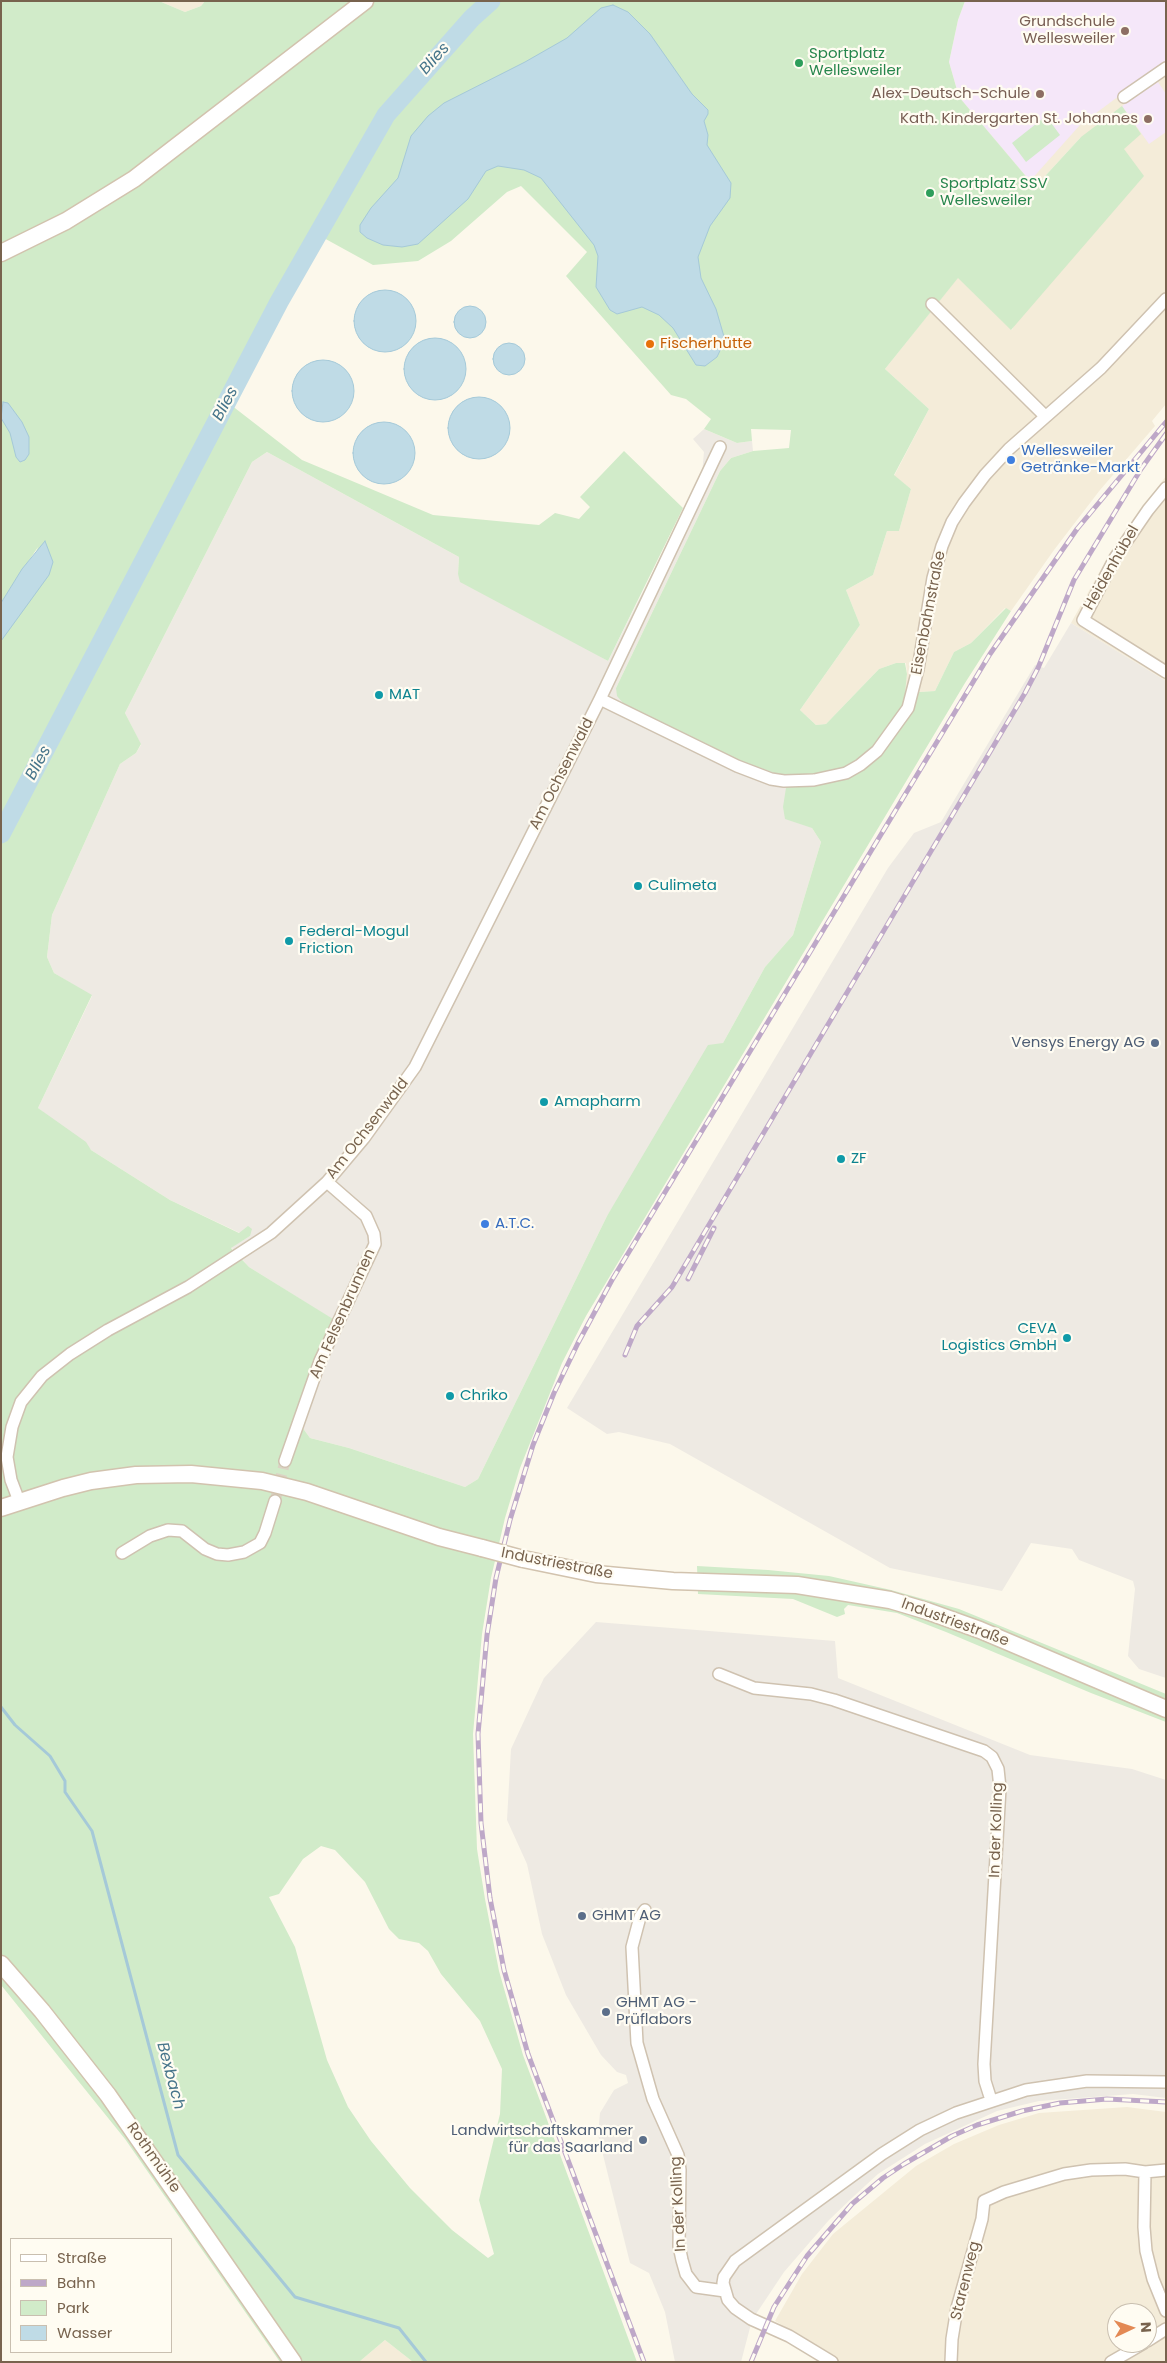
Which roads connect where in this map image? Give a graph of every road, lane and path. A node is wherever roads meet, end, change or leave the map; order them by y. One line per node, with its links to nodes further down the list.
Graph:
1 (365, 1): 4 (street)
2 (1166, 68): 3 (street)
3 (1124, 97)
4 (1, 253)
5 (1166, 299): 7 (street, Eisenbahnstraße)
6 (932, 304): 7 (street)
7 (1045, 416): 11 (street, Eisenbahnstraße)
8 (720, 447): 11 (street, Am Ochsenwald)
9 (1166, 488): 10 (street, Heidenhübel)
10 (1166, 672)
11 (600, 699): 12 (street, Am Ochsenwald)
12 (326, 1182): 13 (street, Am Felsenbrunnen); 15 (street, Am Ochsenwald)
13 (285, 1462)
14 (275, 1501): 17 (street)
15 (19, 1502): 16 (street, Industriestraße); 19 (street, Industriestraße, bridge)
16 (1, 1508)
17 (122, 1553)
18 (719, 1674): 23 (street, In der Kolling)
19 (1166, 1709)
20 (645, 1910): 26 (street, In der Kolling)
21 (1, 1964): 29 (street, Rothmühle)
22 (1166, 2082): 23 (street)
23 (991, 2100): 26 (street)
24 (1166, 2170): 25 (street)
25 (1144, 2172): 27 (street); 31 (street, Starenweg)
26 (724, 2291): 30 (street)
27 (1166, 2312)
28 (1126, 2353): 32 (street)
29 (293, 2362)
30 (832, 2362)
31 (952, 2362)
32 (1111, 2362)

